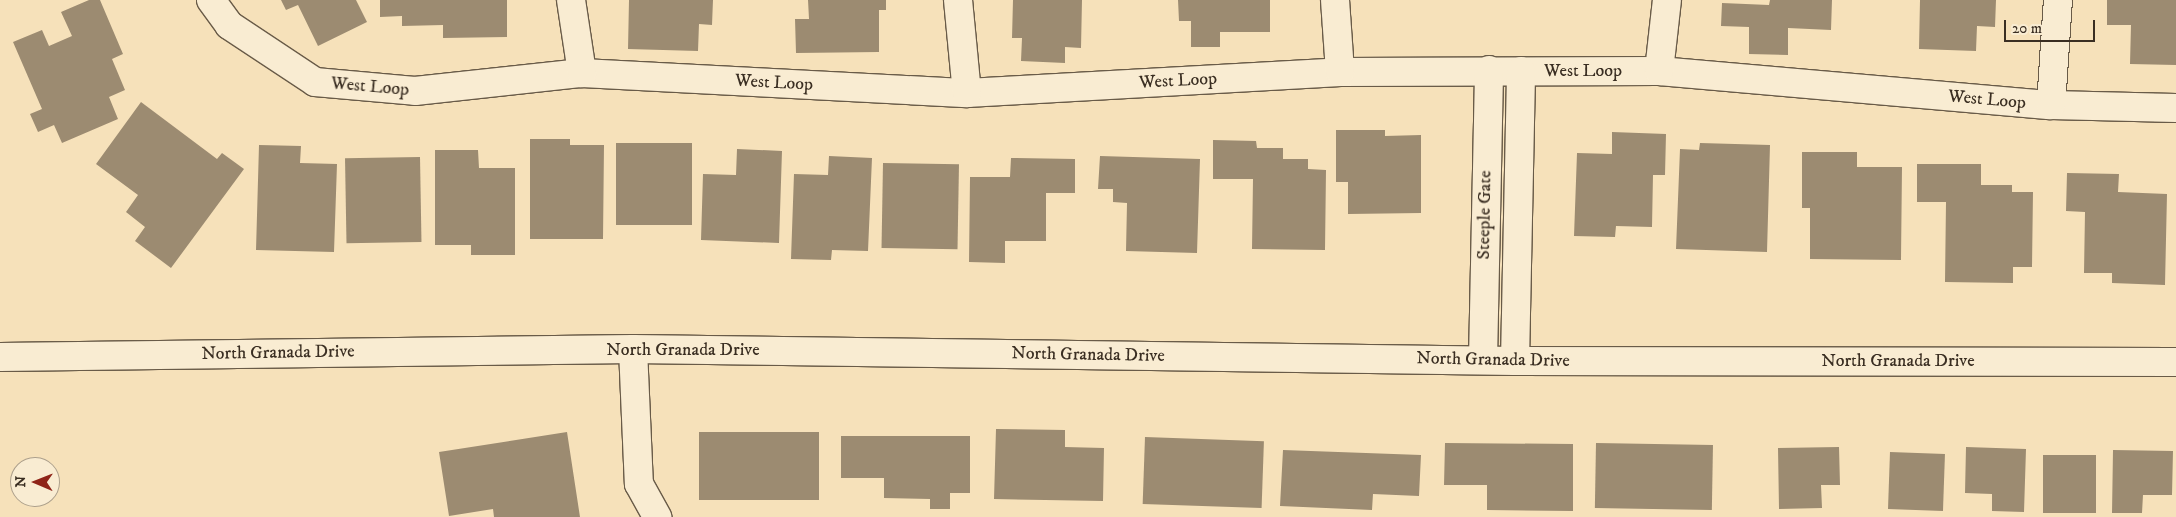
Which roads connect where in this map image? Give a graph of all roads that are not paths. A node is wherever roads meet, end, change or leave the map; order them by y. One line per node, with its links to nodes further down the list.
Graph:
1 (211, 0): 11 (street, West Loop)
2 (571, 0): 11 (street)
3 (958, 0): 12 (street)
4 (1335, 0): 10 (street)
5 (1667, 0): 9 (street)
6 (2058, 0): 13 (street)
7 (1489, 70): 8 (street, West Loop); 10 (street, West Loop); 17 (street, Steeple Gate)
8 (1522, 71): 9 (street, West Loop); 18 (street, Steeple Gate)
9 (1659, 71): 13 (street, West Loop)
10 (1340, 72): 12 (street, West Loop)
11 (582, 73): 12 (street, West Loop)
12 (967, 93)
13 (2051, 105): 14 (street, West Loop)
14 (2176, 108)
15 (633, 349): 16 (street, North Granada Drive); 17 (street, North Granada Drive); 20 (street)
16 (0, 357)
17 (1482, 360): 18 (street, North Granada Drive)
18 (1515, 361): 19 (street, North Granada Drive)
19 (2176, 362)
20 (656, 517)

